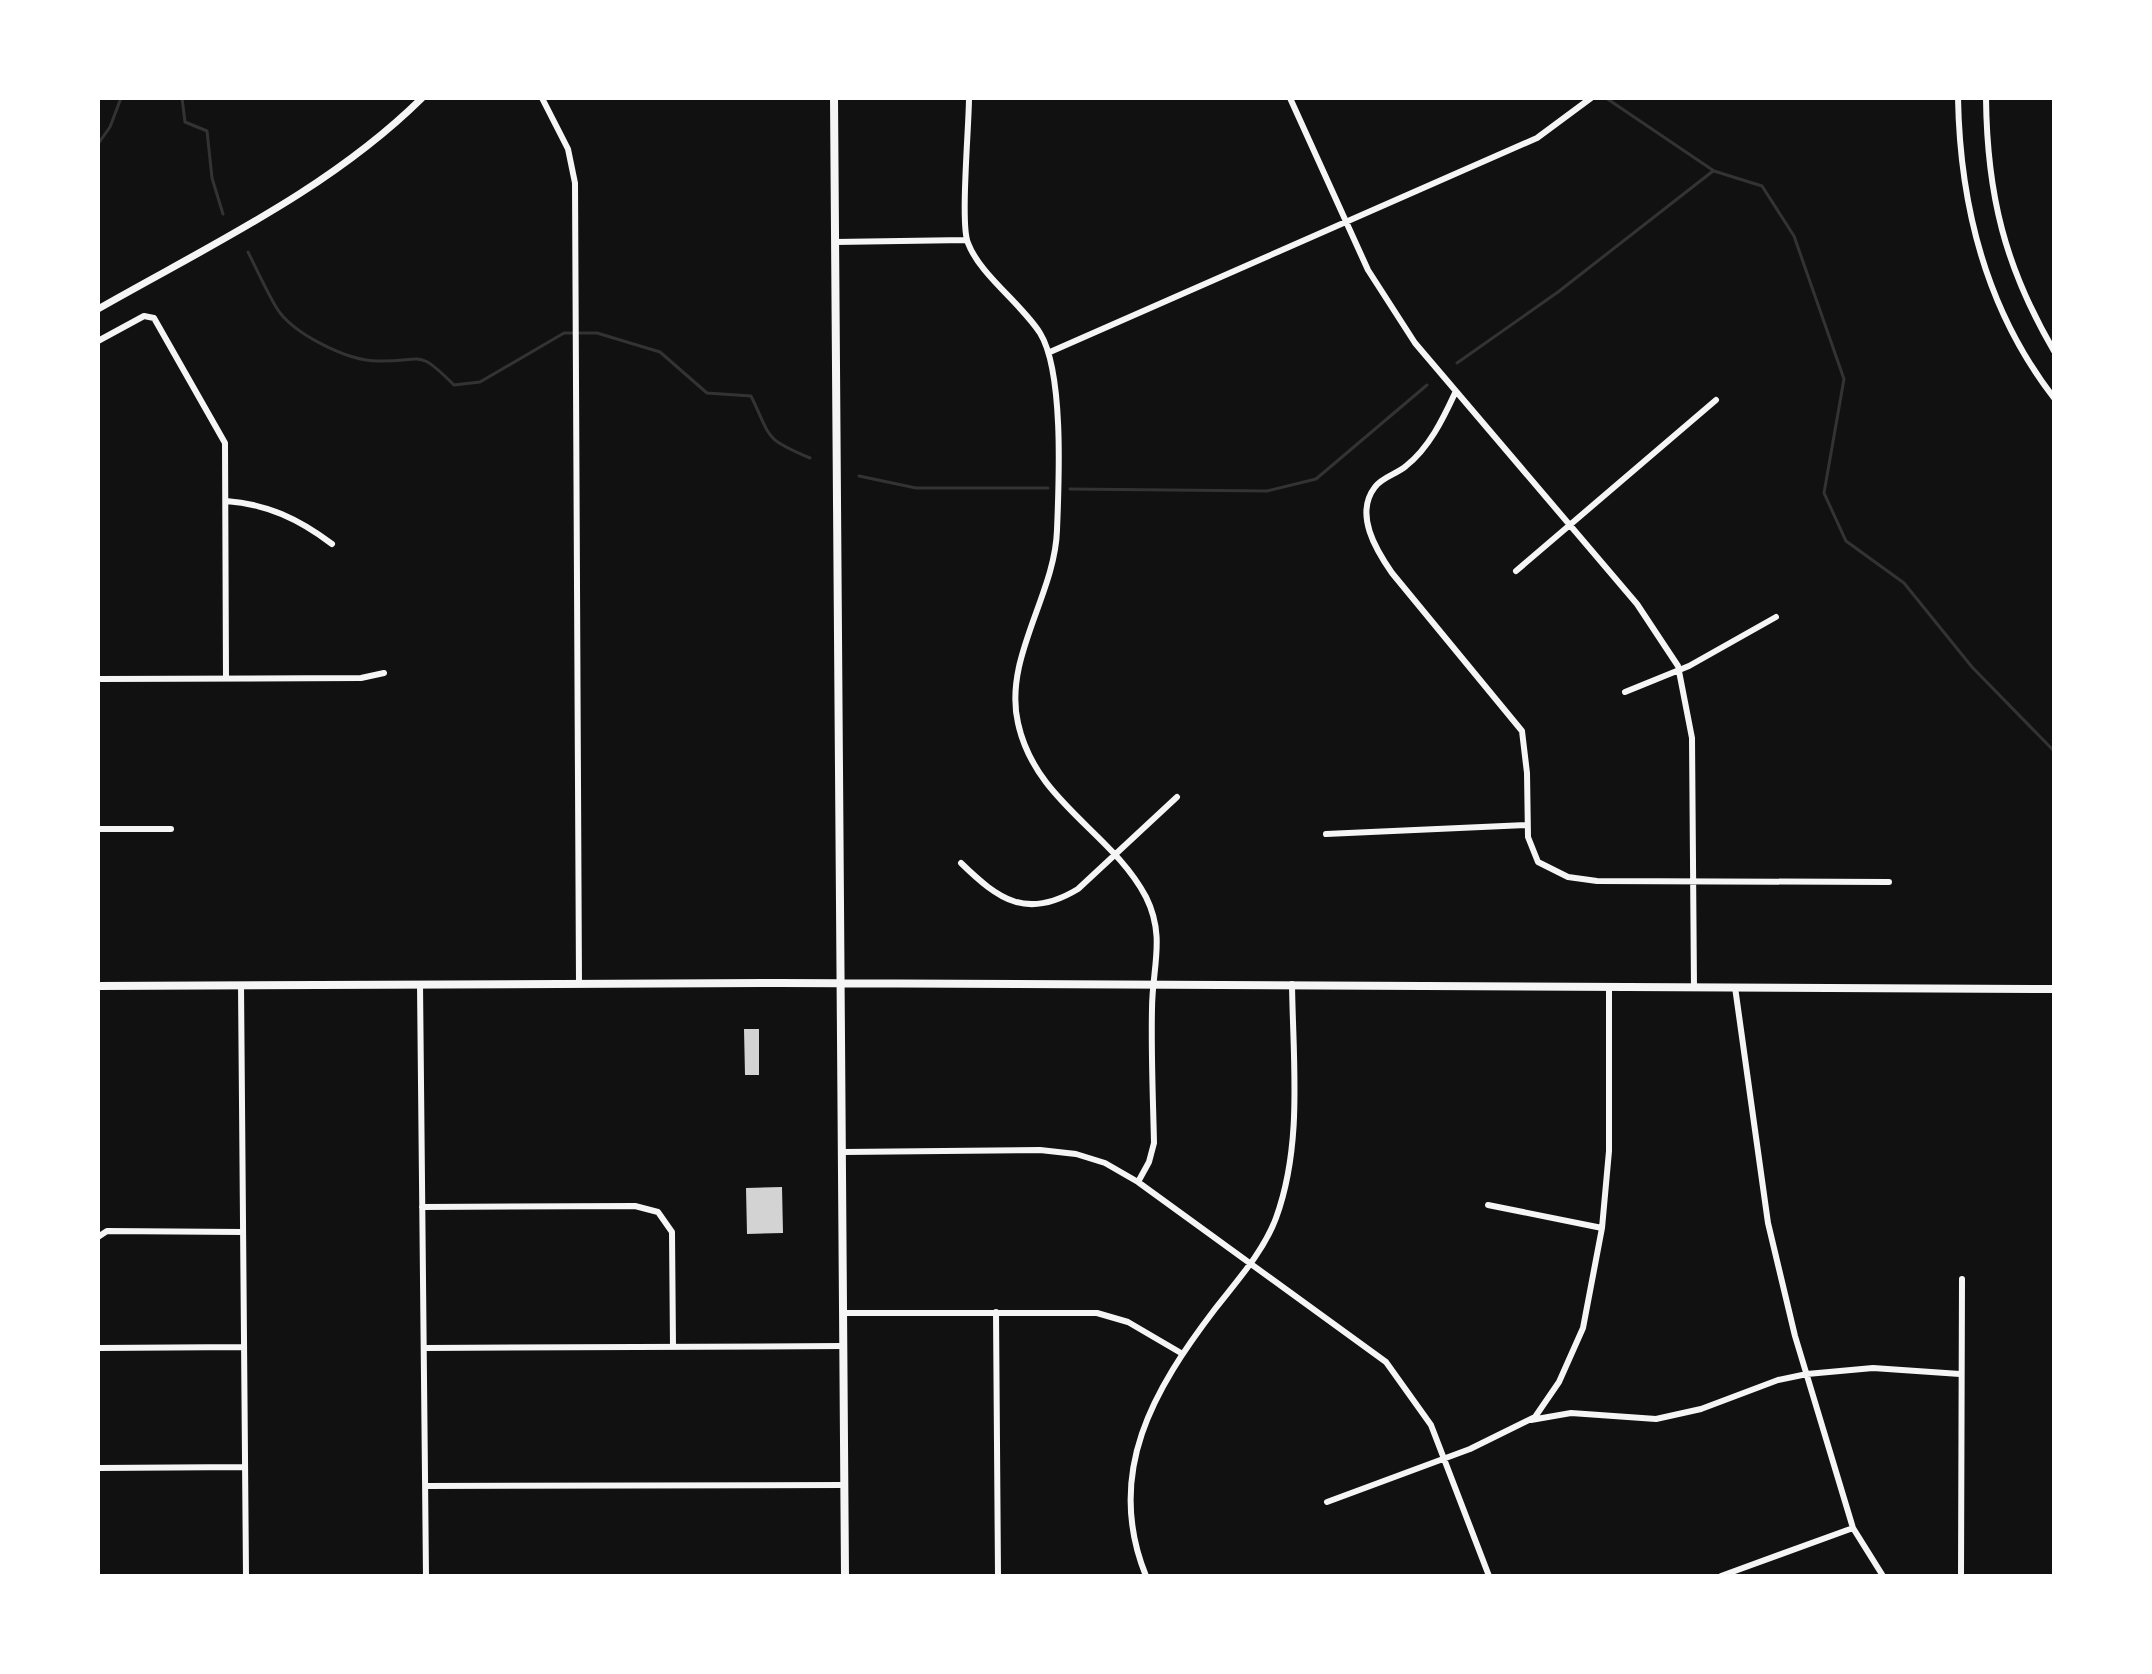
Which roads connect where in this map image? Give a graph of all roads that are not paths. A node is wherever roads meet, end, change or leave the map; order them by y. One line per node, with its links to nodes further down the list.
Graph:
1 (422, 98): 12 (street)
2 (542, 98): 39 (street)
3 (834, 98): 11 (main road)
4 (969, 98): 10 (street)
5 (1290, 98): 9 (street)
6 (1591, 98): 9 (street)
7 (1958, 98): 17 (street)
8 (1986, 98): 14 (street)
9 (1348, 221): 15 (street); 16 (street)
10 (966, 240): 11 (street); 15 (street)
11 (835, 242): 40 (main road)
12 (98, 309)
13 (98, 341): 19 (street)
14 (2054, 351)
15 (1050, 352): 34 (street)
16 (1455, 393): 20 (street); 30 (street)
17 (2054, 398)
18 (1716, 400): 20 (street)
19 (226, 501): 21 (street); 26 (street)
20 (1568, 525): 22 (street); 24 (street)
21 (332, 544)
22 (1516, 571)
23 (1776, 617): 24 (street)
24 (1679, 670): 28 (street); 36 (street)
25 (384, 673): 26 (street)
26 (226, 678): 27 (street)
27 (98, 679)
28 (1625, 692)
29 (1177, 797): 34 (street)
30 (1527, 825): 33 (street); 36 (street)
31 (98, 829): 32 (street)
32 (171, 829)
33 (1326, 834)
34 (1113, 856): 35 (street); 43 (street)
35 (961, 863)
36 (1694, 881): 37 (street); 46 (street)
37 (1889, 882)
38 (420, 984): 39 (main road); 42 (main road); 52 (street)
39 (579, 984): 40 (main road)
40 (840, 984): 43 (main road); 49 (main road)
41 (1292, 984): 43 (main road); 45 (main road); 56 (street)
42 (241, 985): 44 (main road); 54 (street)
43 (1155, 985): 50 (street)
44 (98, 986)
45 (1609, 986): 46 (main road); 53 (street)
46 (1694, 987): 47 (main road)
47 (1735, 987): 48 (main road); 66 (street)
48 (2054, 989)
49 (843, 1152): 50 (street); 59 (main road)
50 (1138, 1182): 56 (street)
51 (1488, 1205): 53 (street)
52 (422, 1207): 60 (street); 64 (street)
53 (1602, 1228): 68 (street)
54 (243, 1232): 55 (street); 62 (street)
55 (98, 1237)
56 (1251, 1261): 65 (street); 69 (street)
57 (1962, 1279): 67 (street)
58 (996, 1312): 59 (street); 65 (street); 79 (street)
59 (843, 1313): 61 (main road)
60 (673, 1346): 61 (street); 64 (street)
61 (843, 1346): 72 (main road)
62 (244, 1347): 63 (street); 70 (street)
63 (98, 1348)
64 (424, 1348): 73 (street)
65 (1181, 1353): 80 (street)
66 (1807, 1374): 67 (street); 68 (street); 75 (street)
67 (1960, 1374): 84 (street)
68 (1527, 1421): 69 (street)
69 (1444, 1458): 74 (street); 81 (street)
70 (245, 1467): 71 (street); 76 (street)
71 (98, 1468)
72 (844, 1485): 73 (street); 78 (main road)
73 (425, 1486): 77 (street)
74 (1327, 1502)
75 (1853, 1528): 82 (street); 83 (street)
76 (246, 1576)
77 (426, 1576)
78 (845, 1576)
79 (998, 1576)
80 (1146, 1576)
81 (1489, 1576)
82 (1721, 1576)
83 (1883, 1576)
84 (1961, 1576)

